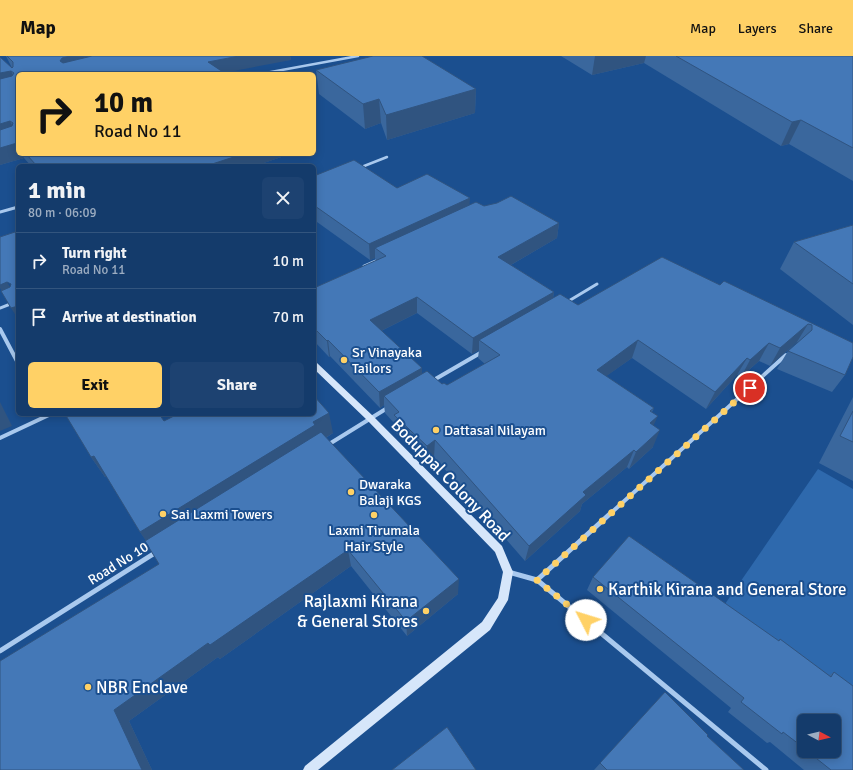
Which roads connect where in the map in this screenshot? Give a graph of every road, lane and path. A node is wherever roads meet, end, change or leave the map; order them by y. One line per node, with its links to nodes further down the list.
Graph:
1 (358, 56): 2 (street)
2 (271, 72)
3 (387, 157): 4 (street)
4 (358, 168)
5 (16, 208): 6 (street)
6 (0, 212)
7 (385, 256): 8 (street)
8 (357, 270)
9 (597, 284): 11 (street)
10 (16, 302): 12 (street)
11 (564, 304)
12 (0, 308)
13 (0, 329): 16 (street)
14 (490, 347): 18 (street)
15 (792, 350): 26 (street)
16 (16, 359)
17 (316, 367): 21 (street, Boduppal Colony Road)
18 (430, 383)
19 (396, 403): 21 (street)
20 (46, 416): 22 (street)
21 (370, 418): 23 (street); 25 (street, Boduppal Colony Road)
22 (0, 438)
23 (323, 448)
24 (161, 549): 27 (street, Road No 10)
25 (508, 572): 26 (street); 28 (street)
26 (537, 580): 29 (street)
27 (0, 651)
28 (309, 770)
29 (766, 770)

